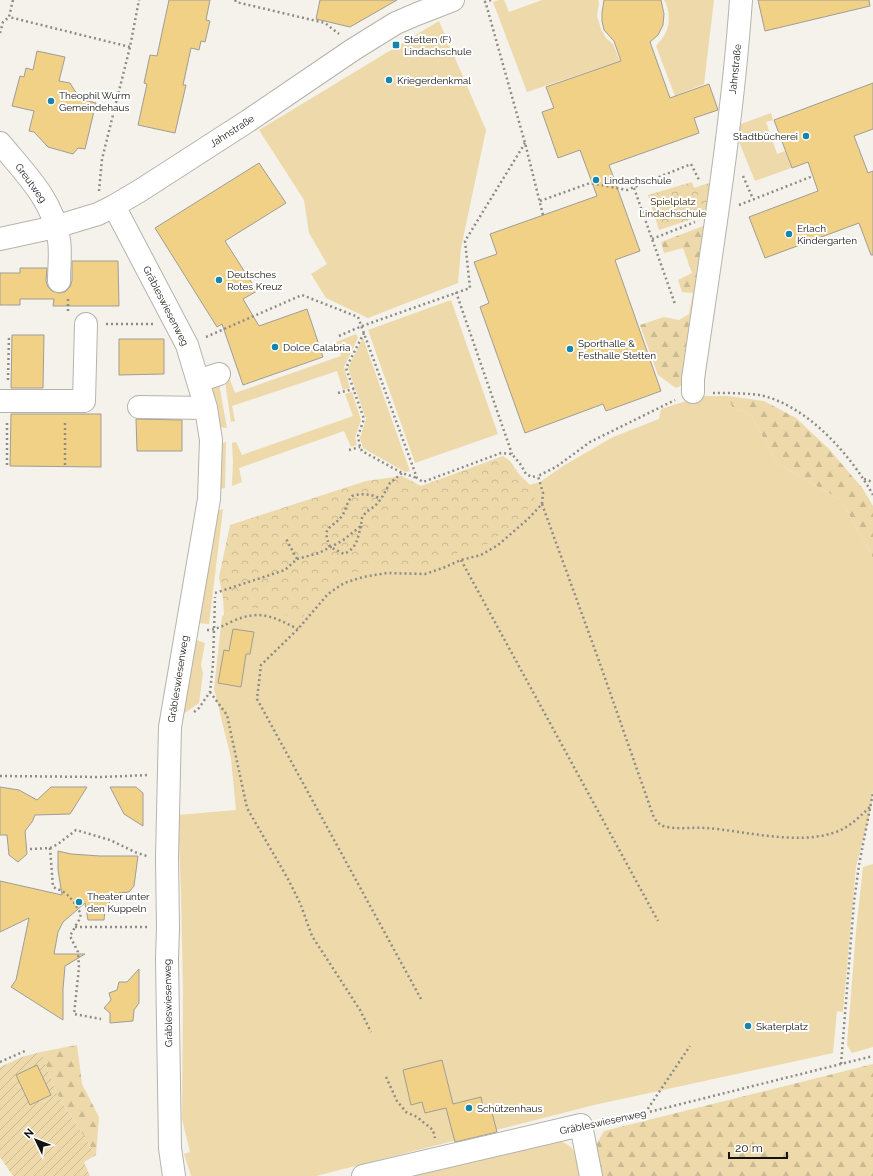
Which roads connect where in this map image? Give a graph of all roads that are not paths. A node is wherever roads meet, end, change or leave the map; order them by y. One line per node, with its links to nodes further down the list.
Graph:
1 (453, 0): 3 (street, Jahnstraße)
2 (741, 0): 12 (street, Jahnstraße)
3 (418, 7): 5 (street, Jahnstraße)
4 (0, 143): 6 (street, Greutweg)
5 (106, 210): 6 (street, Jahnstraße); 11 (street, Gräbleswiesenweg)
6 (55, 227): 7 (street, Jahnstraße); 8 (street, Greutweg)
7 (0, 239)
8 (64, 287)
9 (86, 324): 13 (street)
10 (219, 374): 11 (street)
11 (198, 381): 15 (street, Gräbleswiesenweg)
12 (693, 392)
13 (0, 401)
14 (139, 407): 15 (street)
15 (206, 408): 16 (street, Gräbleswiesenweg)
16 (174, 1176)
17 (363, 1176): 18 (street, Gräbleswiesenweg)
18 (591, 1176)

